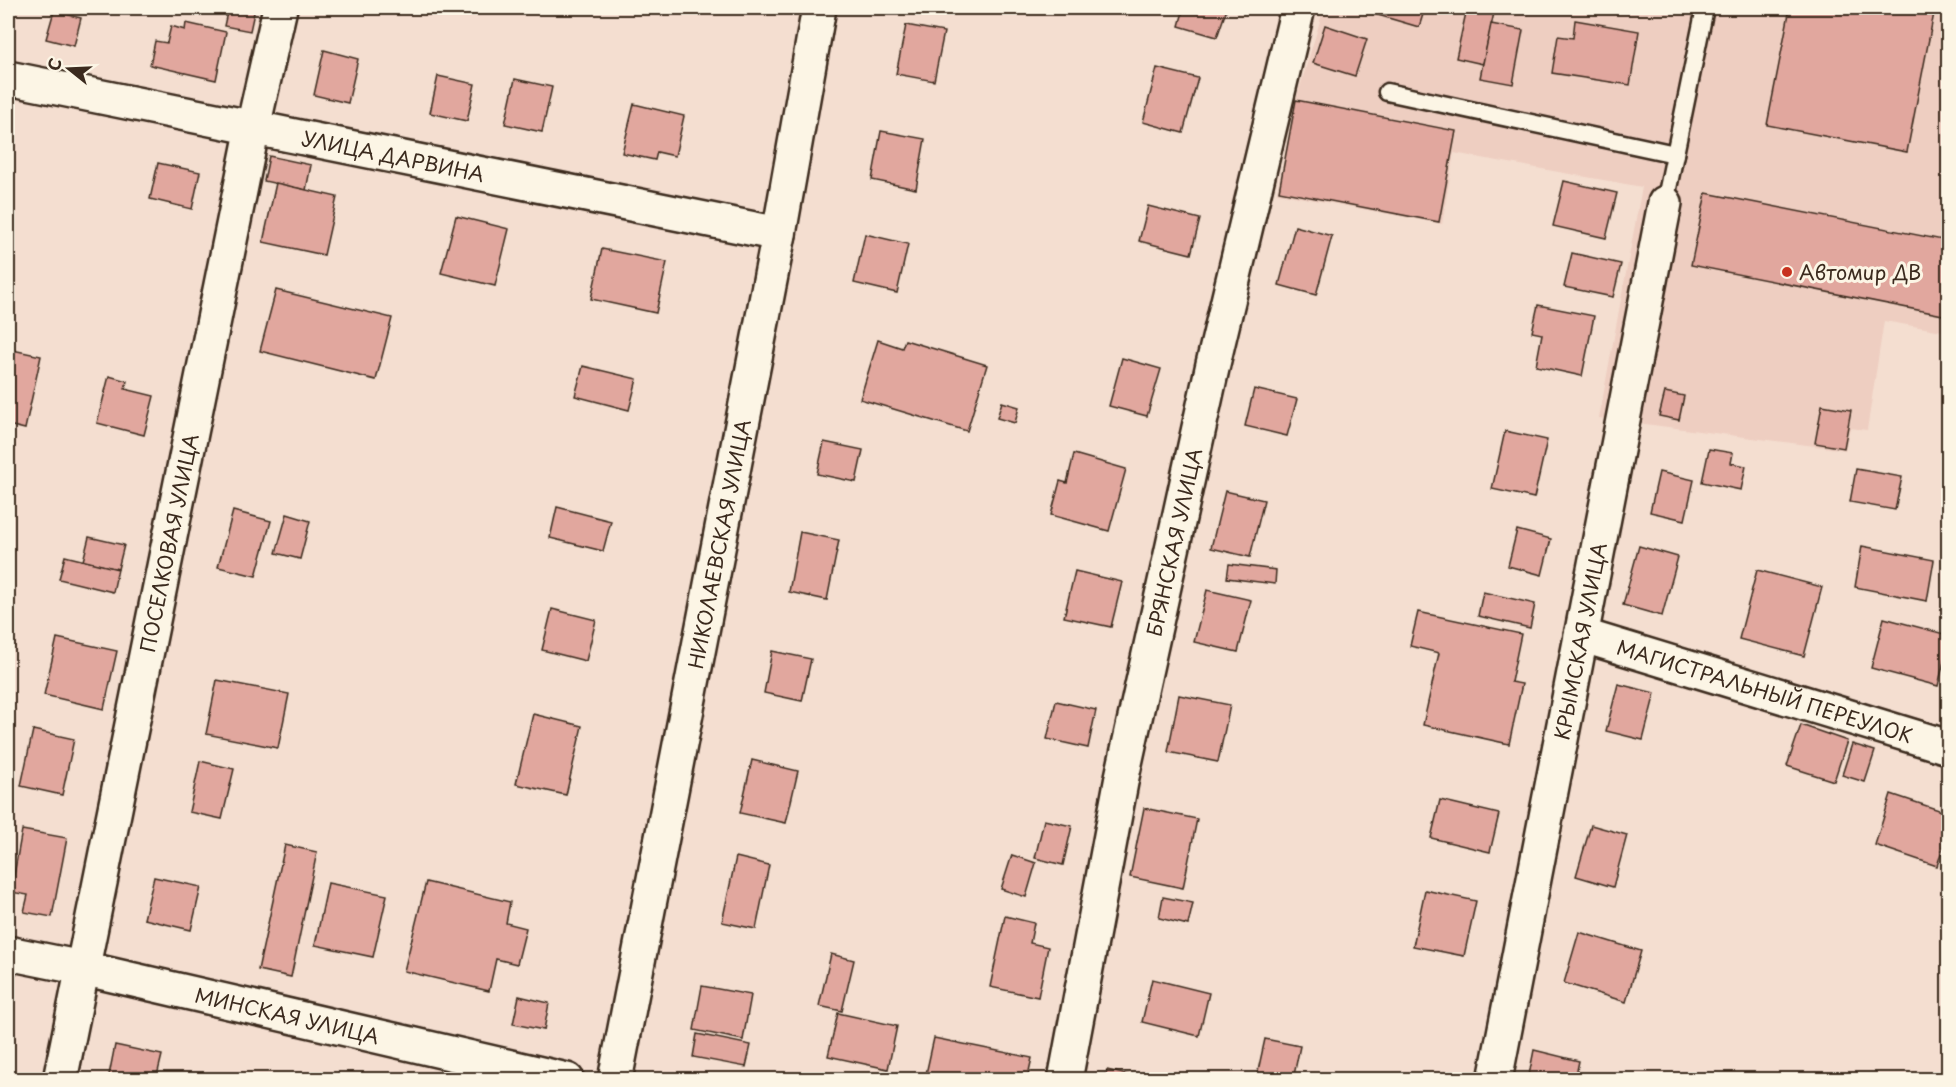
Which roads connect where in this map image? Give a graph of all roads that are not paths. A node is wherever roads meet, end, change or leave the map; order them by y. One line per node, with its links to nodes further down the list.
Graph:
1 (280, 8): 7 (street, ПОСЕЛКОВАЯ УЛИЦА)
2 (819, 8): 10 (street, НИКОЛАЕВСКАЯ УЛИЦА)
3 (1298, 8): 18 (street, БРЯНСКАЯ УЛИЦА)
4 (1705, 8): 8 (lane)
5 (8, 78): 7 (street, УЛИЦА ДАРВИНА)
6 (1387, 92): 8 (lane)
7 (253, 127): 10 (street, УЛИЦА ДАРВИНА); 14 (street, ПОСЕЛКОВАЯ УЛИЦА)
8 (1675, 154): 9 (lane)
9 (1665, 203): 11 (street, КРЫМСКАЯ УЛИЦА)
10 (779, 234): 17 (street, НИКОЛАЕВСКАЯ УЛИЦА)
11 (1581, 635): 12 (street, МАГИСТРАЛЬНЫЙ ПЕРЕУЛОК); 19 (street, КРЫМСКАЯ УЛИЦА)
12 (1948, 747)
13 (8, 953): 14 (street, МИНСКАЯ УЛИЦА)
14 (82, 968): 15 (street, ПОСЕЛКОВАЯ УЛИЦА); 16 (street, МИНСКАЯ УЛИЦА)
15 (60, 1080)
16 (567, 1080)
17 (615, 1080)
18 (1065, 1080)
19 (1495, 1080)

